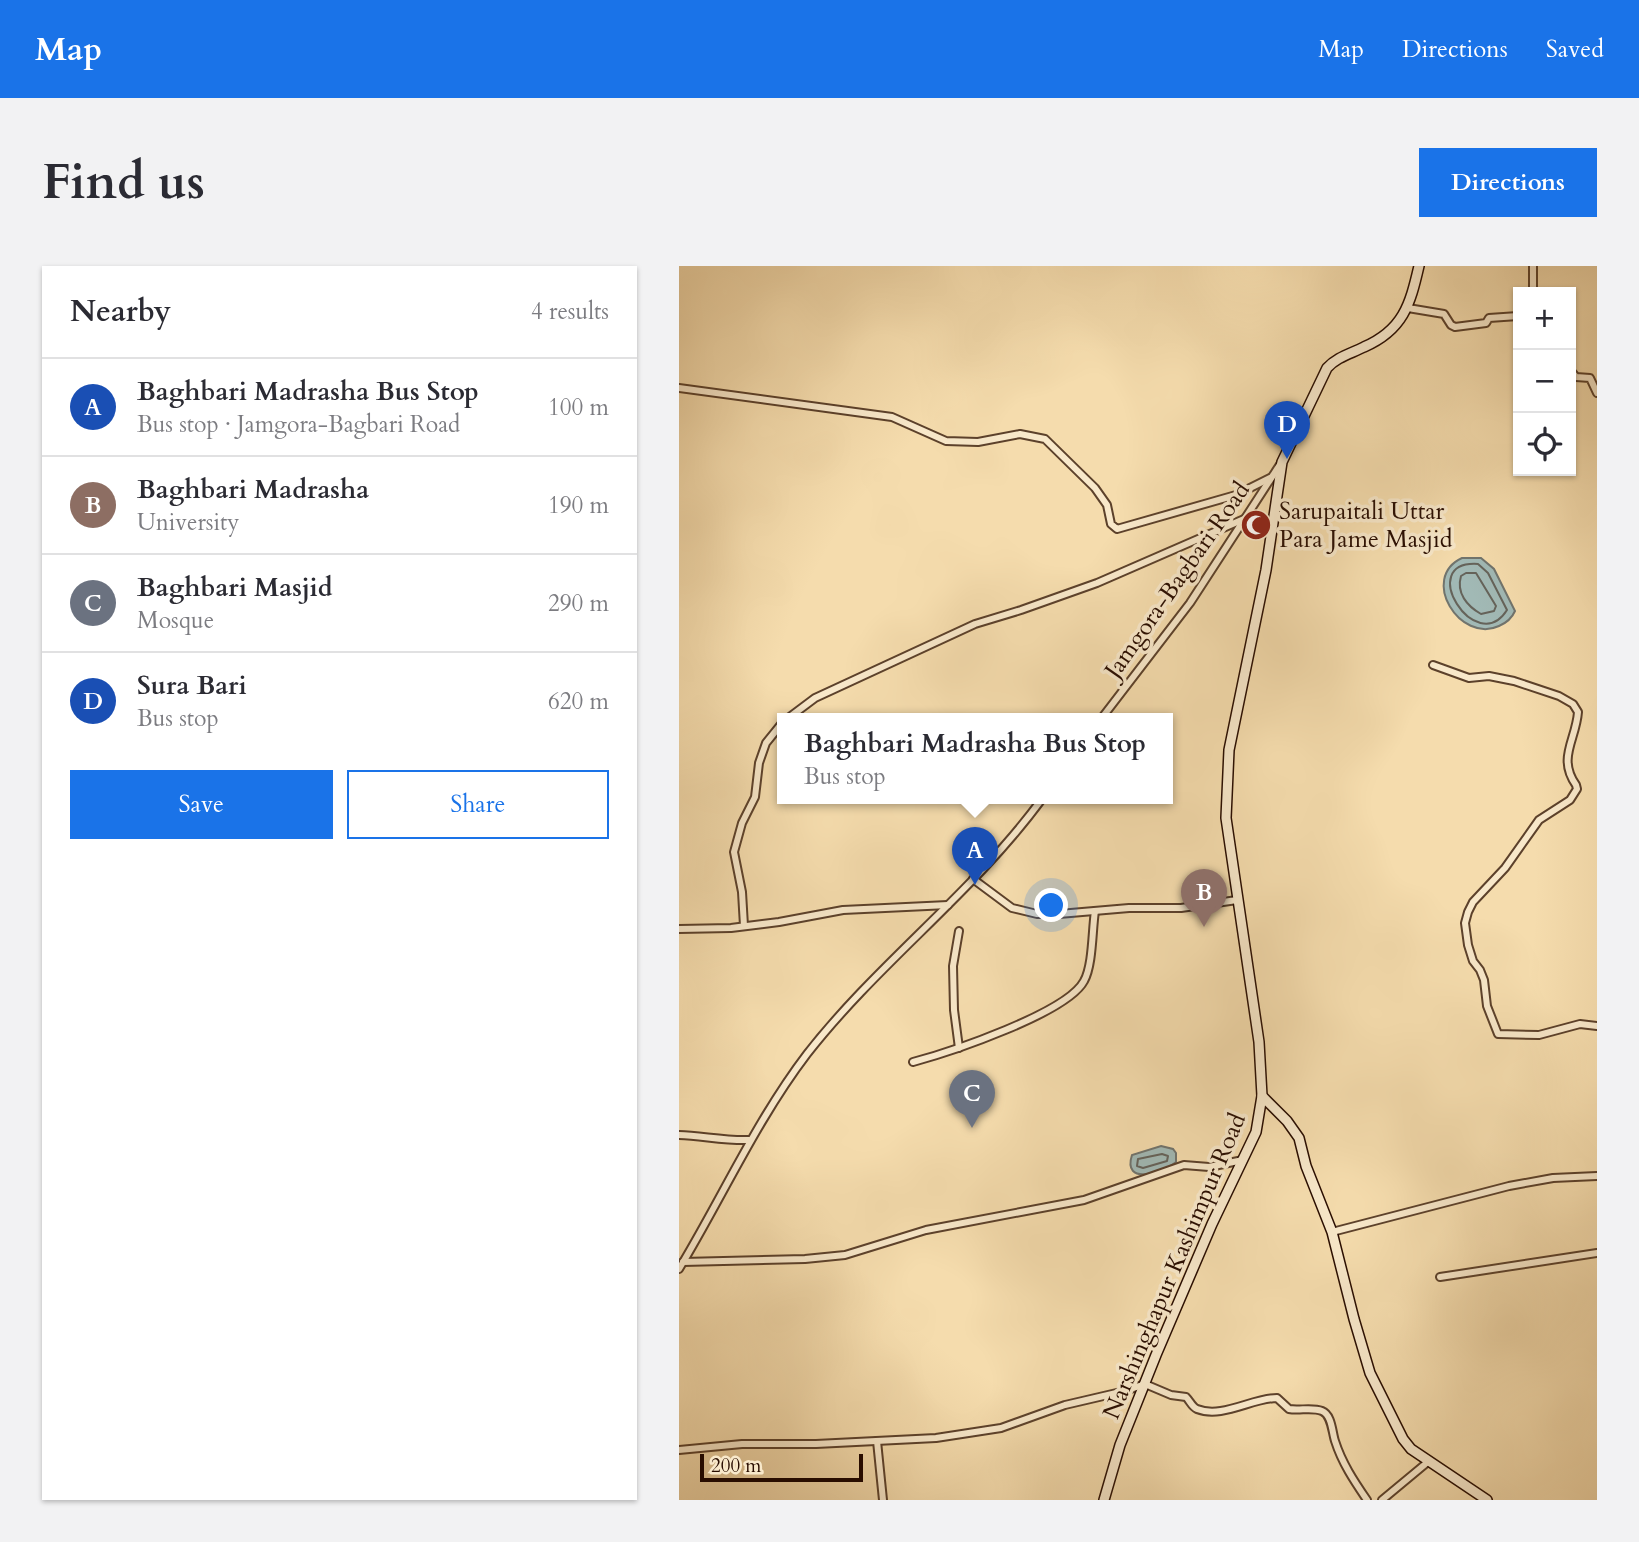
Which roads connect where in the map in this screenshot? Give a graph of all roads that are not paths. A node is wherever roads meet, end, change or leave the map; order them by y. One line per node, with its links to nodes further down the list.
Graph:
1 (1419, 266): 4 (main road, Narshinghapur Kashimpur Road)
2 (1532, 266): 3 (street)
3 (1533, 287)
4 (1408, 308): 5 (street); 9 (main road, Narshinghapur Kashimpur Road)
5 (1513, 316)
6 (1576, 377): 8 (street)
7 (679, 388): 10 (street)
8 (1597, 393)
9 (1282, 461): 10 (street, Jamgora-Bagbari Road); 18 (main road, Narshinghapur Kashimpur Road)
10 (1270, 478): 11 (street, Jamgora-Bagbari Road)
11 (1244, 519): 13 (street); 14 (street, Jamgora-Bagbari Road)
12 (1433, 665): 24 (street)
13 (795, 713)
14 (1106, 713)
15 (777, 729): 21 (street)
16 (1038, 804): 17 (street)
17 (973, 879): 19 (street); 20 (street)
18 (1237, 900): 20 (street); 27 (main road, Narshinghapur Kashimpur Road)
19 (949, 905): 21 (street); 29 (street)
20 (1095, 911): 25 (street)
21 (744, 926): 22 (street)
22 (679, 929)
23 (959, 931): 25 (street)
24 (1597, 1026)
25 (959, 1048): 26 (street)
26 (913, 1062)
27 (1262, 1096): 30 (main road, Narshinghapur Kashimpur Road); 32 (main road)
28 (679, 1135): 29 (street)
29 (749, 1140): 34 (street)
30 (1243, 1160): 34 (street); 37 (main road, Narshinghapur Kashimpur Road)
31 (1597, 1176): 32 (street)
32 (1332, 1232): 41 (main road)
33 (1597, 1253): 36 (street)
34 (683, 1262): 35 (street)
35 (679, 1269)
36 (1440, 1278)
37 (1145, 1384): 39 (street); 43 (main road, Narshinghapur Kashimpur Road); 44 (street)
38 (679, 1440): 40 (street)
39 (877, 1441): 40 (street); 42 (street)
40 (680, 1450)
41 (1429, 1461): 45 (street); 46 (main road)
42 (883, 1500)
43 (1104, 1500)
44 (1367, 1500)
45 (1382, 1500)
46 (1487, 1500)

